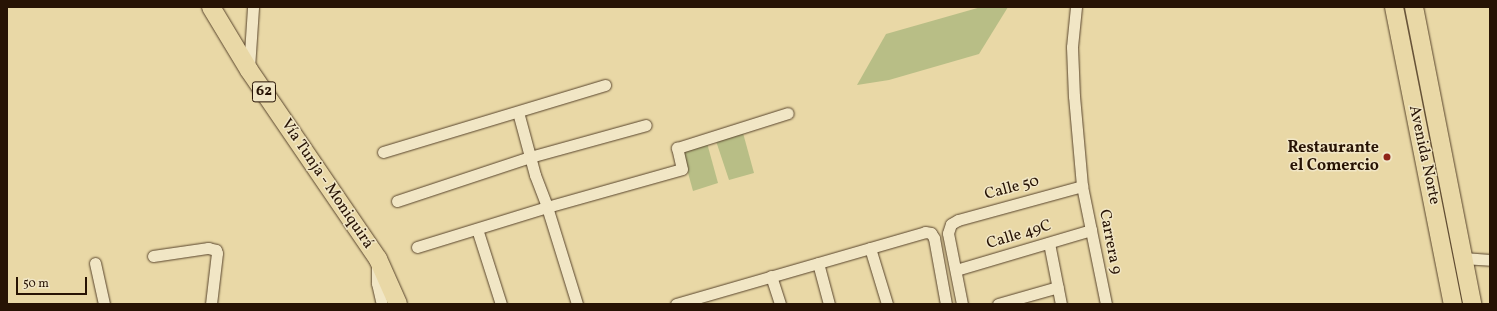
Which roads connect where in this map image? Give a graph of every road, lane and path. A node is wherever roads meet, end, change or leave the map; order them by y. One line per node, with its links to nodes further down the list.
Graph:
1 (211, 7): 6 (main road, Vía Tunja - Moniquirá / 62)
2 (253, 7): 6 (street)
3 (1076, 7): 13 (street, Carrera 9)
4 (1394, 7): 45 (main road, Avenida Norte)
5 (1414, 7): 22 (main road, Avenida Norte)
6 (249, 70): 23 (main road, Vía Tunja - Moniquirá / 62)
7 (605, 85): 8 (street)
8 (518, 112): 11 (street); 12 (street)
9 (788, 112): 15 (street)
10 (646, 125): 12 (street)
11 (383, 152)
12 (530, 157): 14 (street); 15 (street)
13 (1082, 186): 17 (street, Carrera 9); 27 (street, Calle 50)
14 (397, 201)
15 (547, 207): 16 (street); 35 (street)
16 (477, 229): 19 (street); 34 (street)
17 (1091, 230): 18 (street, Calle 49C); 44 (street, Carrera 9)
18 (1049, 243): 27 (street, Calle 49C); 29 (street)
19 (417, 247)
20 (870, 248): 26 (street); 39 (street); 40 (street)
21 (153, 256): 31 (street)
22 (1462, 258): 24 (street); 46 (main road, Avenida Norte)
23 (378, 259): 32 (street); 33 (main road, Vía Tunja - Moniquirá / 62)
24 (1490, 260)
25 (95, 263): 30 (street)
26 (818, 263): 28 (street); 38 (street)
27 (956, 270): 41 (street)
28 (771, 276): 36 (street); 37 (street)
29 (1058, 287): 42 (street); 43 (street)
30 (104, 304)
31 (211, 304)
32 (382, 304)
33 (398, 304)
34 (501, 304)
35 (577, 304)
36 (676, 304)
37 (780, 304)
38 (829, 304)
39 (887, 304)
40 (946, 304)
41 (962, 304)
42 (998, 304)
43 (1061, 304)
44 (1106, 304)
45 (1453, 304)
46 (1472, 304)

